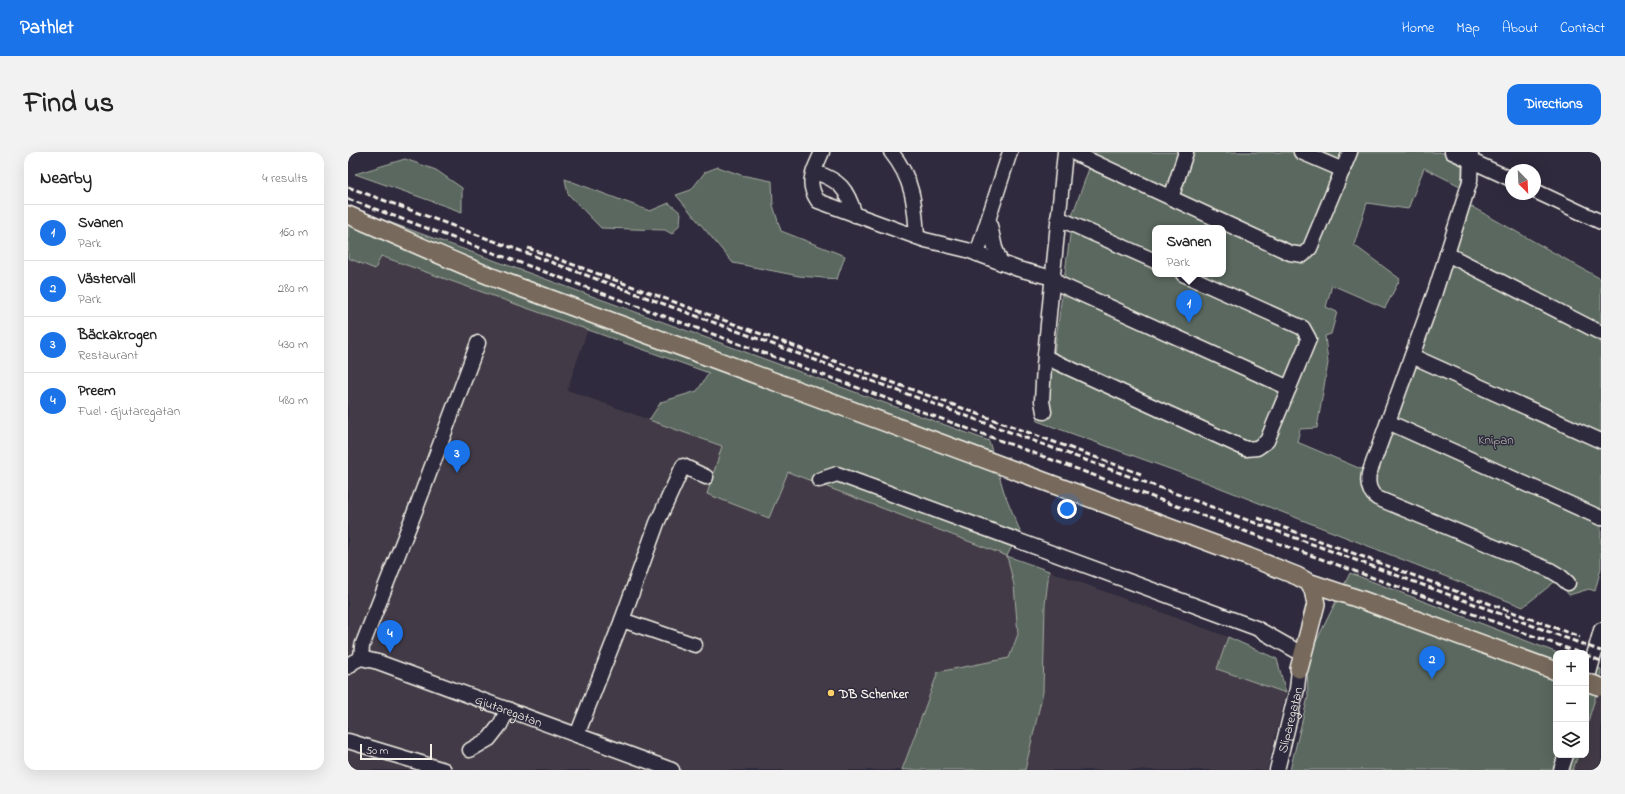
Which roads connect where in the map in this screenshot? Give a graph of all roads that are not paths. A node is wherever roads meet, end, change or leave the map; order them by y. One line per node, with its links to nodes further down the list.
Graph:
1 (822, 152): 12 (street)
2 (891, 152): 21 (street)
3 (1010, 152): 18 (street)
4 (1065, 152): 19 (street)
5 (1072, 152): 15 (street)
6 (1186, 152): 15 (street)
7 (1301, 152): 11 (street)
8 (1350, 152): 11 (street)
9 (1452, 152): 10 (street)
10 (1470, 156): 13 (street); 23 (street)
11 (1343, 170): 15 (street)
12 (814, 172): 16 (street); 16 (street)
13 (1505, 176)
14 (1541, 193): 20 (street)
15 (1171, 198)
16 (855, 214): 21 (street)
17 (348, 215): 39 (main road)
18 (989, 218): 22 (street); 25 (street)
19 (1058, 218): 24 (street); 27 (street)
20 (1601, 222)
21 (917, 237): 22 (street)
22 (977, 254): 25 (street)
23 (1447, 254): 28 (street); 31 (street)
24 (1152, 260)
25 (1001, 263): 27 (street)
26 (1190, 277): 32 (street)
27 (1053, 278): 30 (street); 32 (street)
28 (1601, 333)
29 (478, 344): 44 (street)
30 (1045, 356): 32 (street); 33 (street)
31 (1412, 356): 34 (street); 35 (street)
32 (1289, 388)
33 (1044, 412)
34 (1388, 422): 38 (street); 40 (street)
35 (1601, 441)
36 (706, 477): 41 (street)
37 (819, 480): 45 (street)
38 (1601, 518)
39 (1308, 582): 45 (main road); 47 (main road)
40 (1568, 583)
41 (622, 620): 43 (street); 52 (street)
42 (1601, 630): 48 (street)
43 (695, 645)
44 (361, 658): 46 (street); 51 (street, Gjutaregatan)
45 (1301, 662): 58 (street, Sliparegatan)
46 (348, 667)
47 (1553, 670)
48 (1589, 672)
49 (1589, 684): 50 (main road, bridge)
50 (1601, 687)
51 (508, 709): 52 (street, Gjutaregatan); 54 (street)
52 (577, 735): 57 (street, Gjutaregatan)
53 (348, 741): 56 (street)
54 (470, 750)
55 (1565, 758): 59 (street)
56 (444, 770)
57 (672, 770)
58 (1277, 770)
59 (1561, 770)

